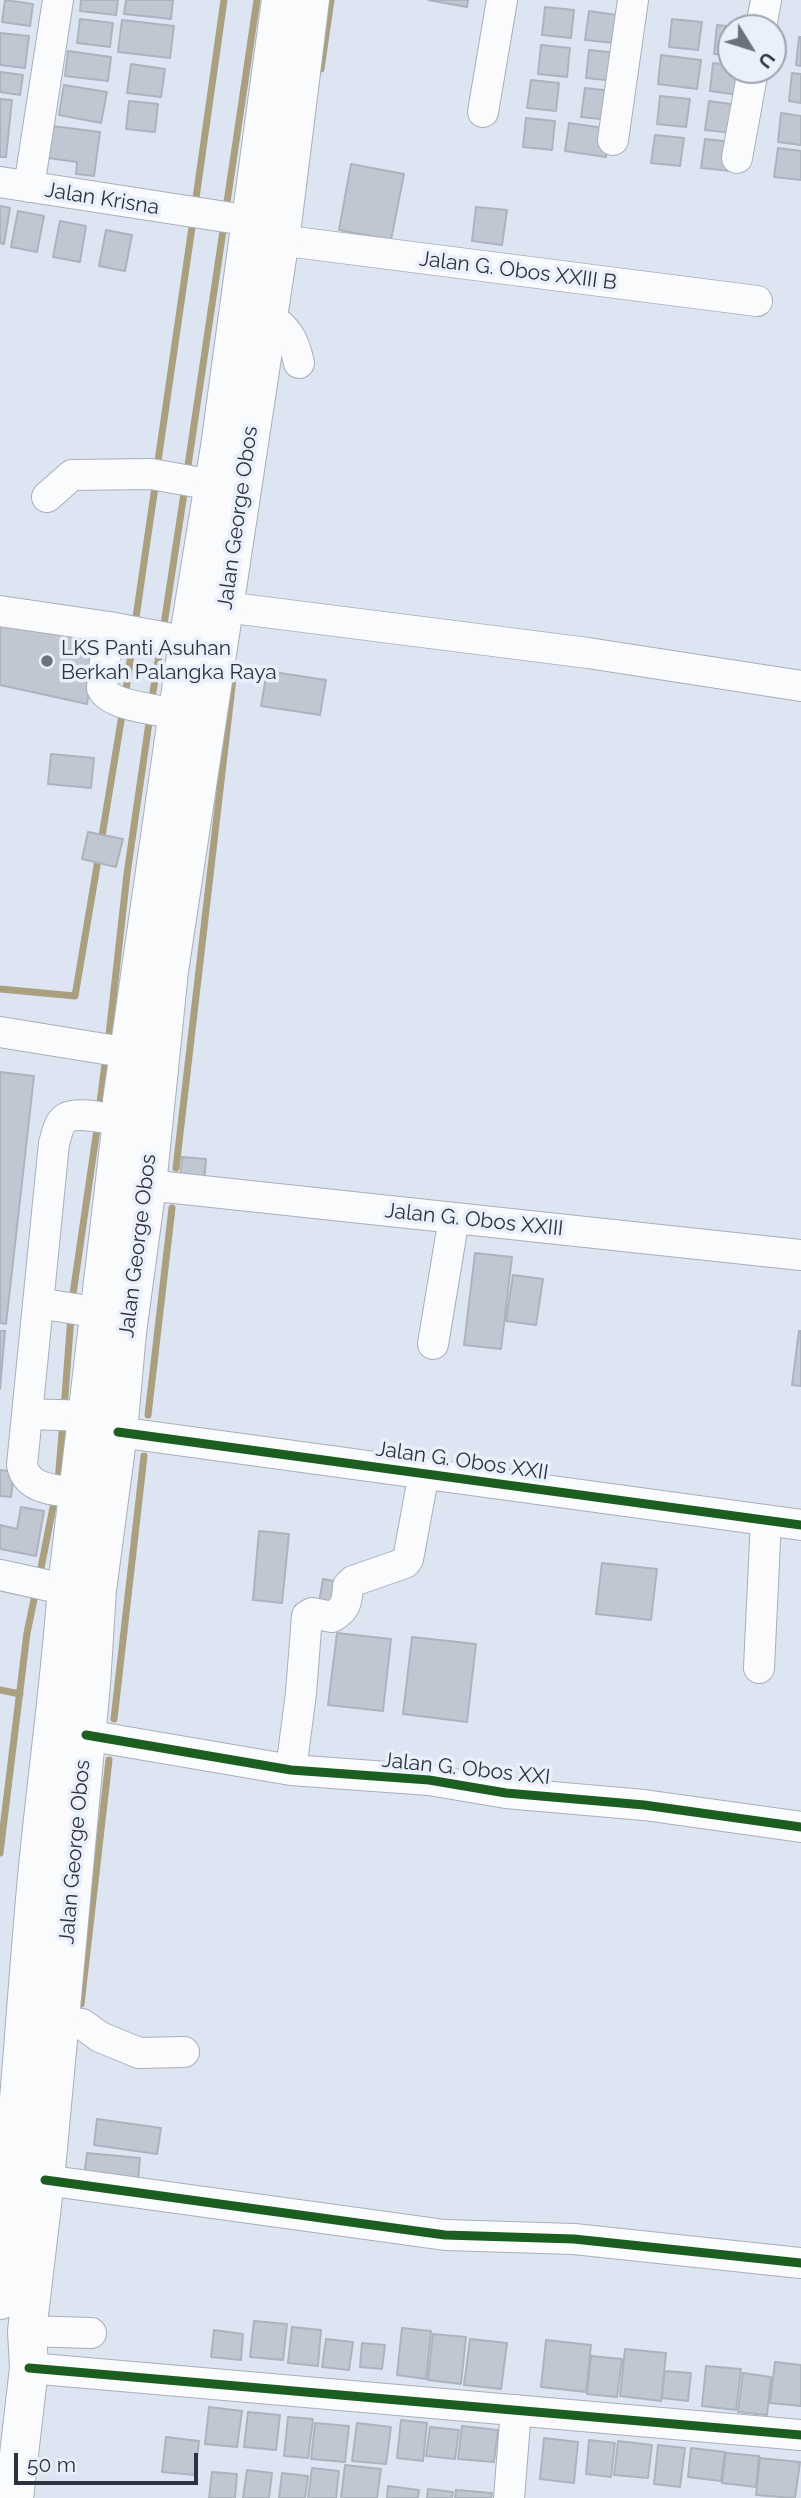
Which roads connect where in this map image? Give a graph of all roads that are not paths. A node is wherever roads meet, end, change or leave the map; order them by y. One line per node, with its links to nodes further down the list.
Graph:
1 (58, 0): 11 (street)
2 (281, 0): 12 (main road, Jalan George Obos)
3 (310, 0): 12 (main road, Jalan George Obos)
4 (502, 0): 7 (street)
5 (633, 0): 8 (street)
6 (750, 84): 9 (street)
7 (483, 112)
8 (613, 141)
9 (737, 158)
10 (0, 182): 11 (street, Jalan Krisna)
11 (30, 187): 12 (street, Jalan Krisna)
12 (263, 227): 13 (street, Jalan G. Obos XXIII B); 14 (main road, Jalan George Obos); 16 (main road, Jalan George Obos)
13 (757, 302)
14 (268, 316): 15 (street); 18 (main road, Jalan George Obos)
15 (299, 363)
16 (195, 482): 17 (street); 21 (main road, Jalan George Obos)
17 (47, 498)
18 (225, 607): 22 (street); 25 (main road, Jalan George Obos)
19 (0, 611): 20 (street)
20 (108, 627): 21 (street); 23 (street)
21 (170, 640): 23 (main road, Jalan George Obos)
22 (801, 687)
23 (159, 710): 25 (main road, Jalan George Obos)
24 (0, 1032): 25 (street)
25 (124, 1051): 26 (main road, Jalan George Obos); 27 (main road, Jalan George Obos)
26 (106, 1118): 30 (main road, Jalan George Obos); 30 (street)
27 (147, 1185): 28 (street, Jalan G. Obos XXIII); 32 (main road, Jalan George Obos)
28 (454, 1218): 29 (street, Jalan G. Obos XXIII); 31 (street)
29 (801, 1255)
30 (70, 1308): 32 (main road, Jalan George Obos); 32 (street)
31 (433, 1344)
32 (70, 1419): 33 (street, Jalan G. Obos XXII); 34 (main road, Jalan George Obos); 34 (street); 37 (main road, Jalan George Obos)
33 (424, 1474): 35 (street, Jalan G. Obos XXII); 40 (street)
34 (63, 1490): 37 (main road, Jalan George Obos)
35 (766, 1520): 36 (street, Jalan G. Obos XXII); 38 (street)
36 (801, 1525)
37 (47, 1584): 39 (main road, Jalan George Obos); 46 (main road, Jalan George Obos)
38 (759, 1668)
39 (86, 1735): 40 (street, Jalan G. Obos XXI); 42 (main road, Jalan George Obos)
40 (291, 1770): 41 (street, Jalan G. Obos XXI)
41 (801, 1828)
42 (59, 2022): 43 (street); 44 (main road, Jalan George Obos)
43 (184, 2052)
44 (45, 2180): 45 (street); 48 (main road, Jalan George Obos)
45 (801, 2263)
46 (0, 2300)
47 (91, 2333): 48 (street)
48 (28, 2350): 49 (street); 51 (main road, Jalan George Obos)
49 (516, 2410): 50 (street); 52 (street)
50 (801, 2435)
51 (14, 2498)
52 (509, 2498)

